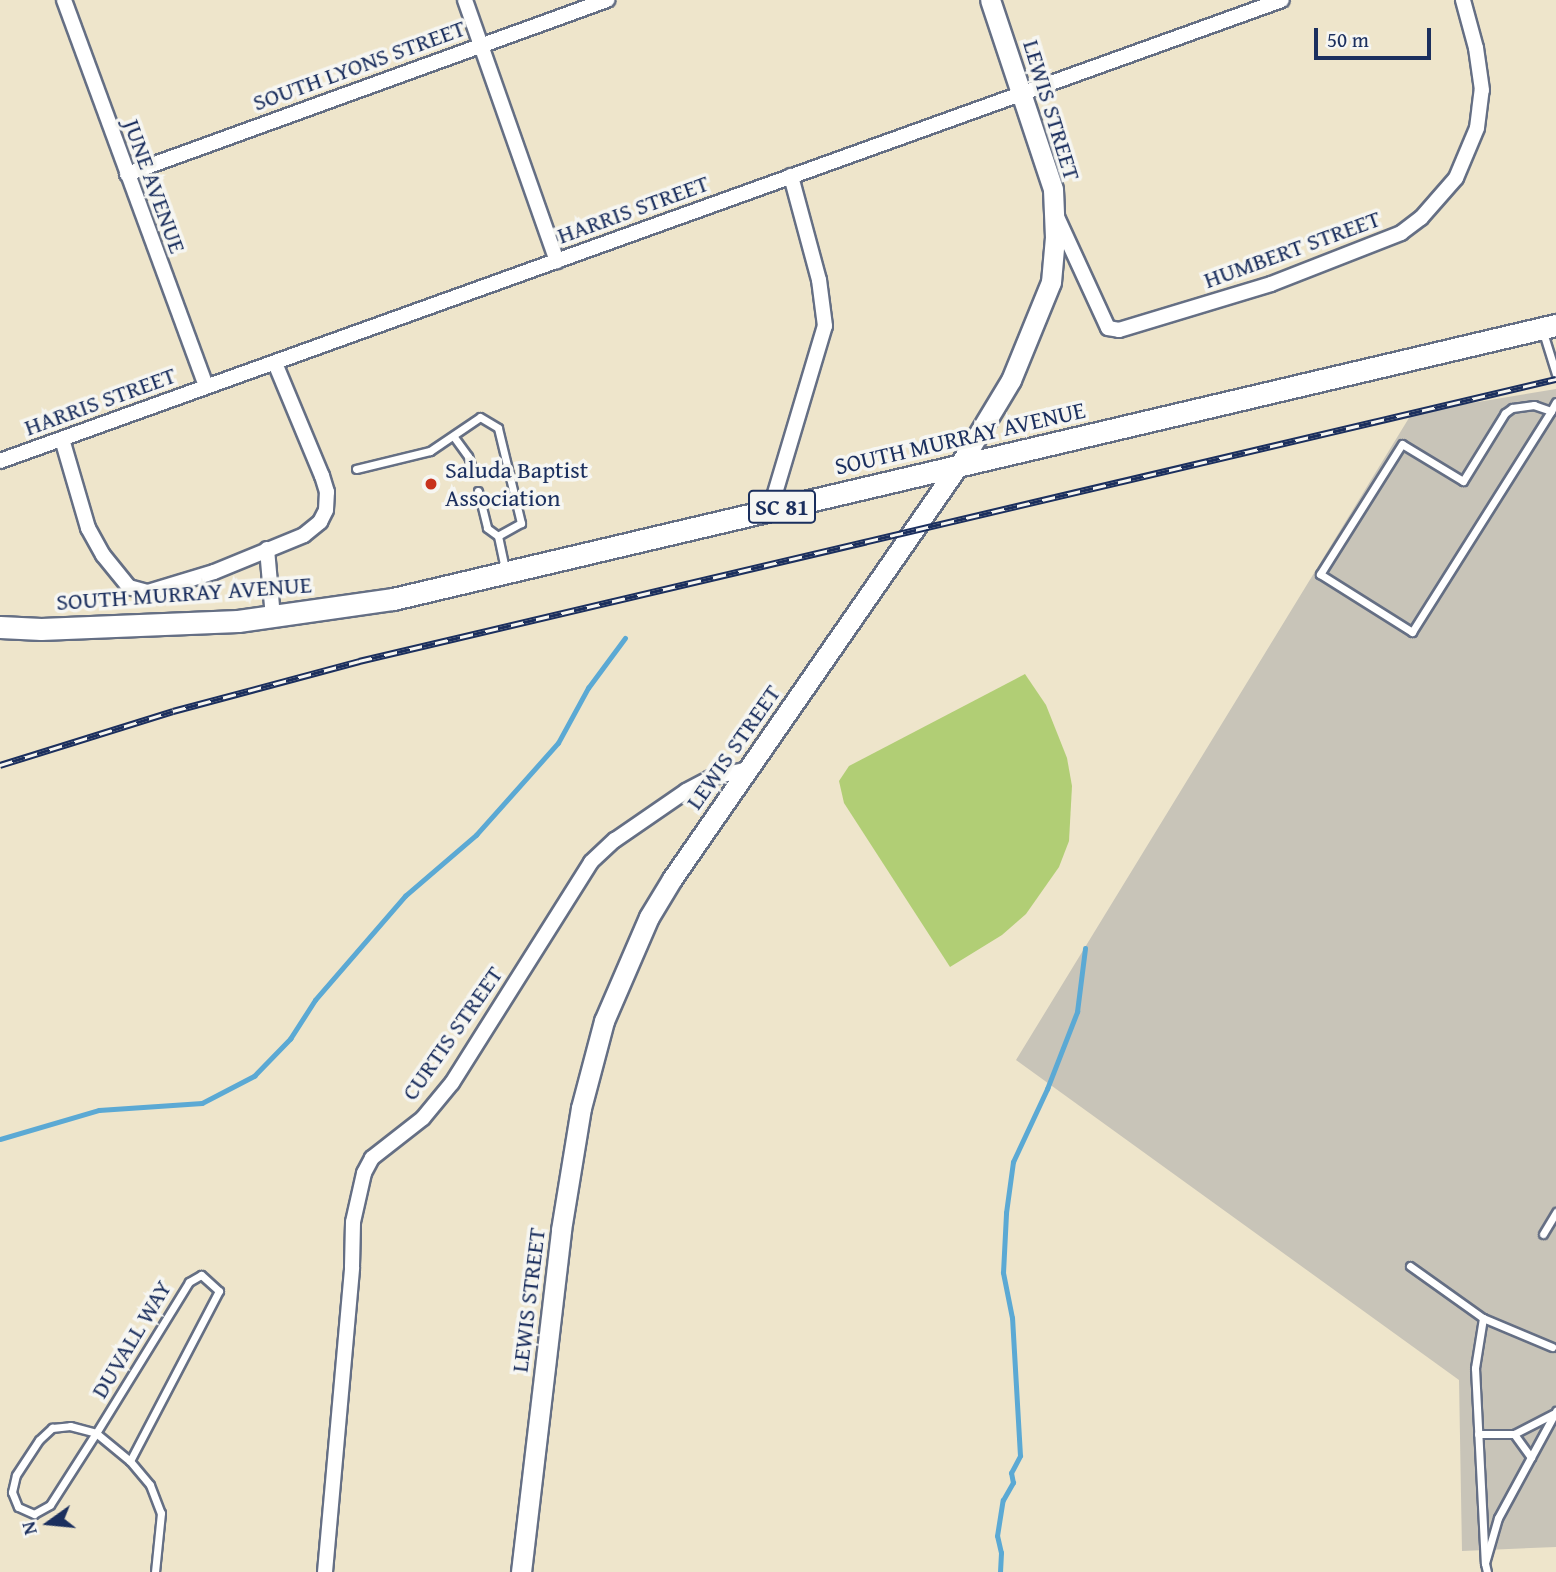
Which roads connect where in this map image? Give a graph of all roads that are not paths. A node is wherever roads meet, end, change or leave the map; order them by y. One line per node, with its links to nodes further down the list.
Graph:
1 (64, 0): 9 (street, JUNE AVENUE)
2 (466, 0): 7 (street)
3 (607, 0): 7 (street, SOUTH LYONS STREET)
4 (990, 0): 8 (street, LEWIS STREET)
5 (1282, 0): 8 (street, HARRIS STREET)
6 (1463, 0): 11 (street, HUMBERT STREET)
7 (481, 45): 9 (street, SOUTH LYONS STREET); 12 (street)
8 (1023, 92): 10 (street, HARRIS STREET); 11 (street, LEWIS STREET)
9 (127, 174): 16 (street, JUNE AVENUE)
10 (791, 177): 12 (street, HARRIS STREET); 26 (street)
11 (1055, 212): 22 (street, LEWIS STREET)
12 (557, 261): 14 (street, HARRIS STREET)
13 (1549, 327): 15 (lane); 22 (main road, SOUTH MURRAY AVENUE / SC 81)
14 (275, 363): 16 (street, HARRIS STREET); 28 (street)
15 (1556, 374)
16 (206, 386): 20 (street, HARRIS STREET)
17 (1556, 402): 18 (lane)
18 (1551, 411): 18 (lane)
19 (454, 438): 23 (lane); 24 (lane); 27 (lane)
20 (62, 439): 21 (street, HARRIS STREET); 28 (street)
21 (0, 461)
22 (959, 465): 26 (main road, SOUTH MURRAY AVENUE / SC 81); 32 (street, LEWIS STREET)
23 (356, 469)
24 (474, 475)
25 (478, 491): 27 (lane)
26 (770, 510): 29 (main road, SOUTH MURRAY AVENUE / SC 81)
27 (498, 536): 29 (lane)
28 (267, 549): 30 (street)
29 (506, 573): 30 (main road, SOUTH MURRAY AVENUE / SC 81)
30 (273, 617): 31 (main road, SOUTH MURRAY AVENUE / SC 81)
31 (0, 627)
32 (746, 770): 46 (street, CURTIS STREET); 47 (street, LEWIS STREET)
33 (1556, 1212): 34 (lane)
34 (1543, 1234)
35 (1410, 1266): 36 (lane)
36 (1483, 1318): 37 (lane); 40 (lane)
37 (1552, 1347)
38 (1555, 1412): 41 (lane); 42 (lane)
39 (96, 1433): 39 (lane, DUVALL WAY); 43 (lane, DUVALL WAY); 43 (lane, DUVALL WAY)
40 (1478, 1434): 41 (lane); 44 (lane)
41 (1514, 1434): 42 (lane)
42 (1531, 1457): 44 (lane)
43 (130, 1461): 45 (lane, DUVALL WAY)
44 (1485, 1563): 48 (lane)
45 (155, 1572)
46 (325, 1572)
47 (521, 1572)
48 (1487, 1572)

